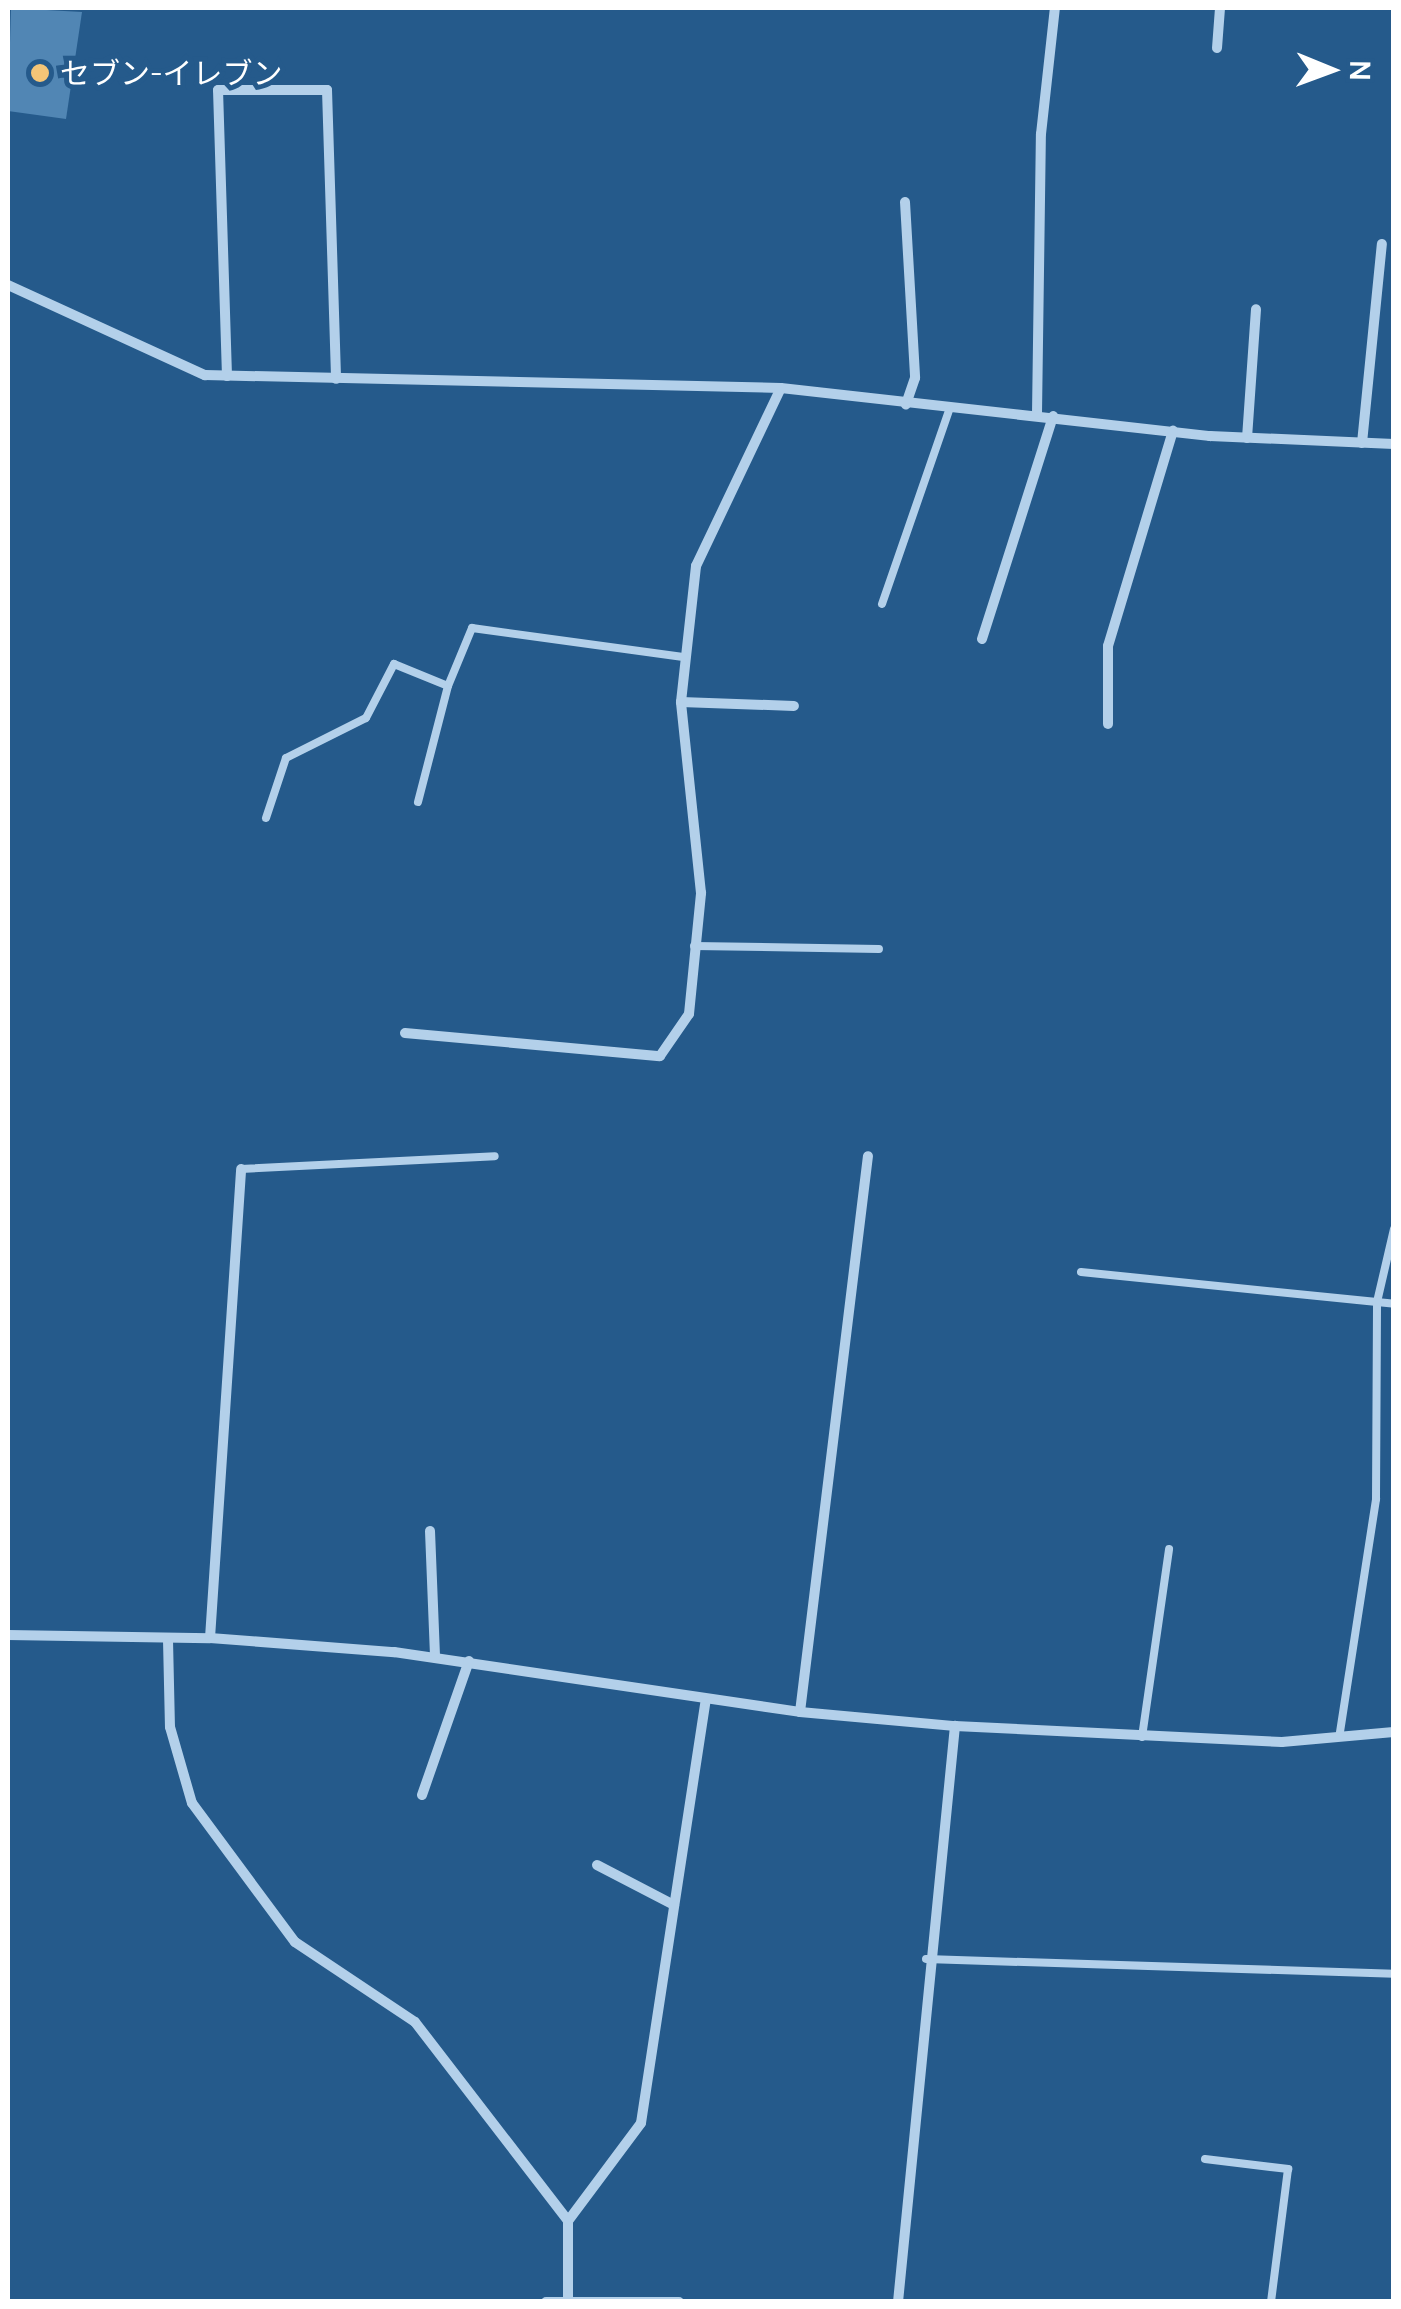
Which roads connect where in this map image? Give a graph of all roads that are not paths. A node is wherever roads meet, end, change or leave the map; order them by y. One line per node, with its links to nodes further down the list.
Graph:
1 (1055, 8): 13 (street)
2 (1220, 8): 3 (street)
3 (1217, 48)
4 (904, 202): 11 (street)
5 (1382, 244): 17 (street)
6 (8, 286): 8 (street)
7 (1256, 309): 16 (street)
8 (227, 376): 9 (street); 9 (street)
9 (336, 379): 10 (street)
10 (781, 388): 11 (street); 21 (street)
11 (906, 404): 12 (street)
12 (949, 410): 13 (street); 19 (lane)
13 (1037, 414): 14 (street)
14 (1053, 416): 15 (street); 20 (street)
15 (1173, 431): 16 (street); 25 (street)
16 (1247, 438): 17 (street)
17 (1362, 443): 18 (street)
18 (1394, 444)
19 (882, 604)
20 (982, 639)
21 (684, 657): 22 (lane); 23 (street)
22 (448, 686): 26 (lane); 27 (lane)
23 (681, 702): 24 (street); 28 (street)
24 (794, 706)
25 (1108, 724)
26 (418, 802)
27 (266, 818)
28 (693, 946): 29 (lane); 30 (street)
29 (879, 950)
30 (405, 1034)
31 (495, 1156): 33 (lane)
32 (868, 1156): 46 (street)
33 (240, 1169): 41 (street)
34 (1394, 1229): 36 (lane)
35 (1081, 1272): 36 (lane)
36 (1377, 1302): 37 (lane); 48 (lane)
37 (1394, 1304)
38 (430, 1531): 43 (street)
39 (1169, 1549): 50 (lane)
40 (8, 1635): 42 (street)
41 (210, 1638): 42 (street); 43 (street)
42 (168, 1640): 57 (street)
43 (435, 1658): 44 (street)
44 (469, 1661): 45 (street); 51 (street)
45 (706, 1698): 46 (street); 53 (street)
46 (800, 1712): 47 (street)
47 (956, 1726): 50 (street); 54 (street)
48 (1340, 1732): 49 (street); 50 (street)
49 (1394, 1732)
50 (1142, 1738)
51 (422, 1795)
52 (597, 1865): 53 (street)
53 (674, 1906): 57 (street)
54 (926, 1959): 55 (lane); 61 (street)
55 (1394, 1974)
56 (1205, 2159): 62 (lane)
57 (568, 2221): 58 (street)
58 (569, 2300): 59 (street); 60 (street)
59 (546, 2302)
60 (679, 2302)
61 (898, 2302)
62 (1271, 2302)

